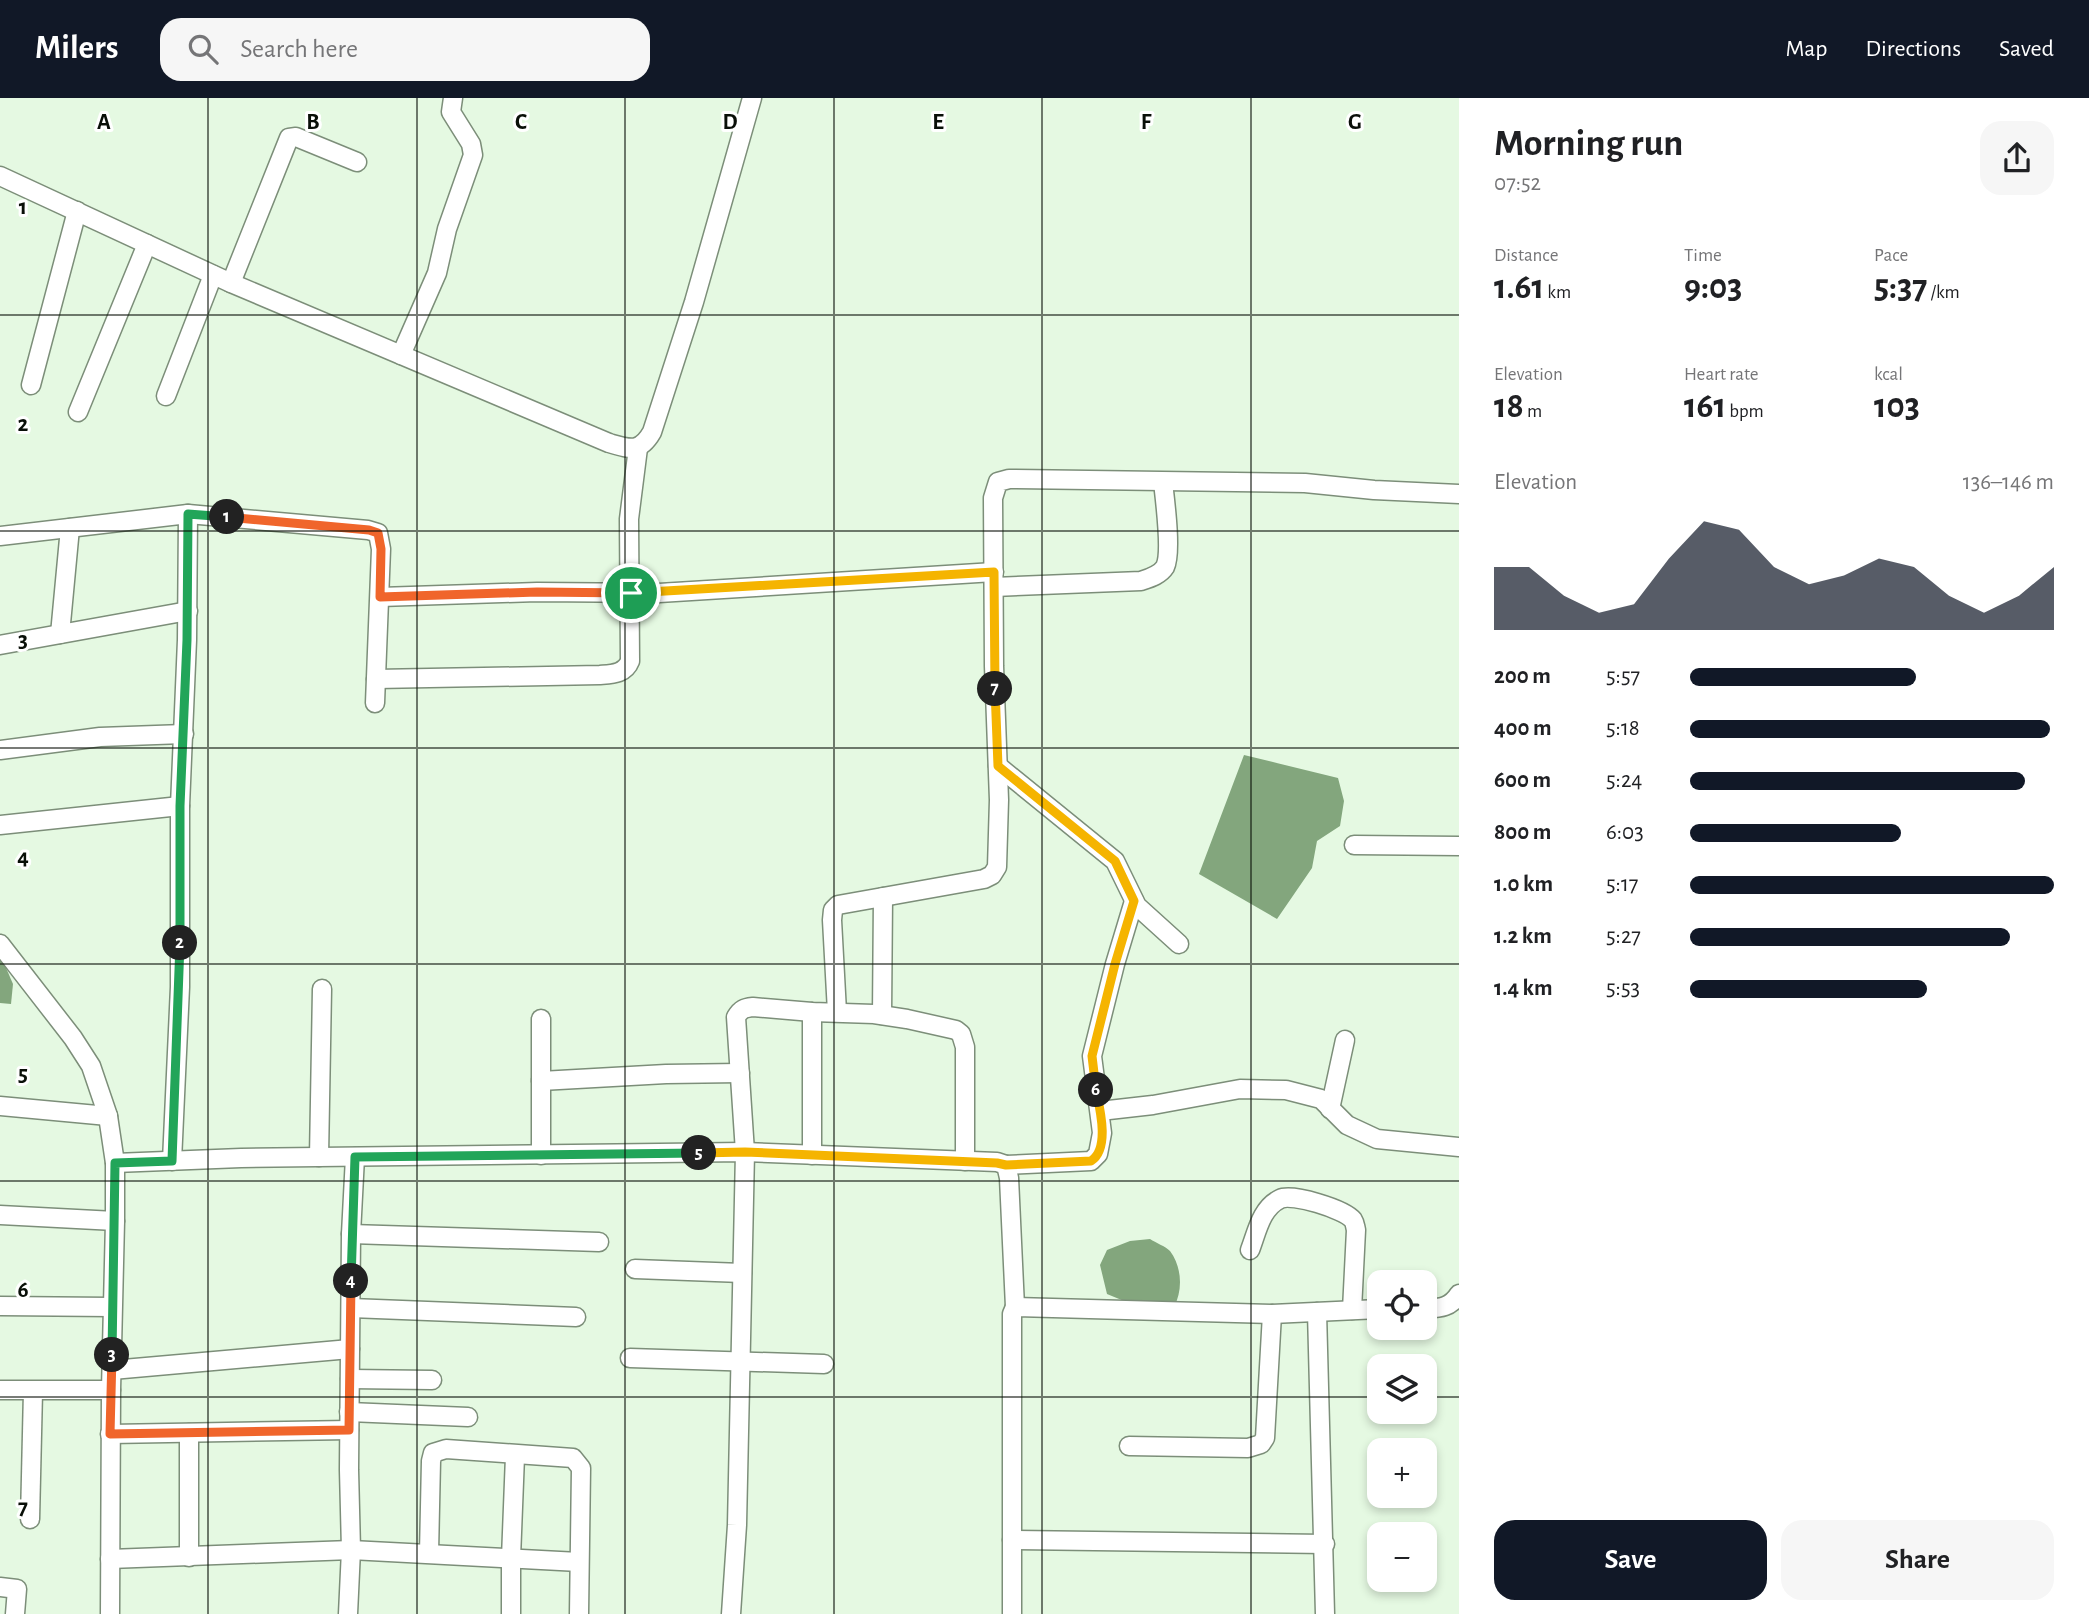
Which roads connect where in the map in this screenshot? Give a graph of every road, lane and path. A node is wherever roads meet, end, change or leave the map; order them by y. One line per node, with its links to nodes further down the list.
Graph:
1 (453, 98): 9 (street)
2 (752, 98): 13 (street)
3 (357, 162): 8 (street)
4 (0, 176): 5 (street)
5 (77, 211): 6 (street); 10 (street)
6 (147, 244): 7 (street); 12 (street)
7 (213, 275): 8 (street); 11 (street)
8 (231, 283): 9 (street)
9 (401, 355): 13 (street)
10 (31, 385)
11 (166, 396)
12 (78, 412)
13 (638, 448): 20 (street)
14 (1163, 482): 15 (street); 19 (street); 19 (street)
15 (1459, 494)
16 (188, 514): 17 (street); 21 (street); 22 (street)
17 (70, 528): 18 (street); 23 (street)
18 (0, 537)
19 (994, 579): 20 (street); 29 (street)
20 (631, 593): 21 (street); 25 (street)
21 (380, 597): 25 (street)
22 (188, 611): 23 (street); 27 (street)
23 (60, 634): 24 (street)
24 (0, 645)
25 (376, 679): 26 (street)
26 (375, 703)
27 (184, 734): 28 (street); 30 (street)
28 (0, 750)
29 (998, 766): 34 (street); 35 (street)
30 (180, 806): 31 (street); 56 (street)
31 (0, 825)
32 (1354, 845): 33 (street)
33 (1459, 846)
34 (883, 897): 40 (street); 41 (street)
35 (1134, 901): 37 (street); 48 (street)
36 (0, 944): 49 (street)
37 (1180, 944)
38 (322, 989): 54 (street)
39 (812, 1012): 40 (street); 44 (street); 53 (street)
40 (837, 1012): 41 (street)
41 (881, 1015): 57 (street)
42 (541, 1019): 45 (street)
43 (1345, 1040): 47 (street)
44 (740, 1073): 45 (street); 51 (street)
45 (541, 1081): 52 (street)
46 (0, 1106): 49 (street)
47 (1330, 1109): 48 (street); 50 (street)
48 (1100, 1111): 59 (street)
49 (108, 1116): 58 (street)
50 (1459, 1147)
51 (745, 1152): 52 (street); 53 (street); 66 (street)
52 (541, 1154): 55 (street)
53 (812, 1155): 57 (street)
54 (318, 1157): 55 (street); 56 (street)
55 (355, 1157): 62 (street)
56 (172, 1161): 58 (street)
57 (965, 1161): 59 (street)
58 (115, 1163): 61 (street)
59 (1006, 1165): 70 (street)
60 (0, 1215): 61 (street)
61 (115, 1221): 69 (street)
62 (351, 1234): 63 (street); 72 (street)
63 (598, 1242)
64 (1250, 1250): 74 (street)
65 (635, 1269): 66 (street)
66 (742, 1273): 80 (street)
67 (1459, 1294): 71 (street)
68 (0, 1306): 69 (street)
69 (112, 1307): 82 (street)
70 (1015, 1307): 76 (street); 95 (street)
71 (1437, 1307)
72 (351, 1308): 77 (street); 78 (street)
73 (1367, 1309): 74 (street)
74 (1352, 1310): 75 (street)
75 (1317, 1312): 76 (street); 96 (street)
76 (1272, 1314): 92 (street)
77 (576, 1317)
78 (351, 1349): 82 (street); 83 (street)
79 (630, 1358): 80 (street)
80 (740, 1360): 81 (street); 109 (street)
81 (824, 1364)
82 (112, 1370): 86 (street)
83 (350, 1379): 84 (street); 89 (street)
84 (432, 1380)
85 (0, 1390): 87 (street)
86 (111, 1390): 87 (street); 91 (street)
87 (33, 1391): 94 (street)
88 (468, 1417): 89 (street)
89 (349, 1421): 90 (street); 97 (street)
90 (189, 1433): 91 (street); 99 (street)
91 (110, 1434): 101 (street)
92 (1129, 1446)
93 (515, 1456): 98 (street); 100 (street); 102 (street)
94 (30, 1518)
95 (1012, 1540): 96 (street); 110 (street)
96 (1325, 1544): 111 (street)
97 (351, 1550): 98 (street); 99 (street); 106 (street)
98 (429, 1553): 100 (street)
99 (189, 1557): 101 (street)
100 (511, 1558): 102 (street); 107 (street)
101 (110, 1559): 105 (street)
102 (579, 1562): 108 (street)
103 (0, 1587): 104 (street)
104 (15, 1614)
105 (110, 1614)
106 (348, 1614)
107 (511, 1614)
108 (579, 1614)
109 (730, 1614)
110 (1012, 1614)
111 (1325, 1614)

